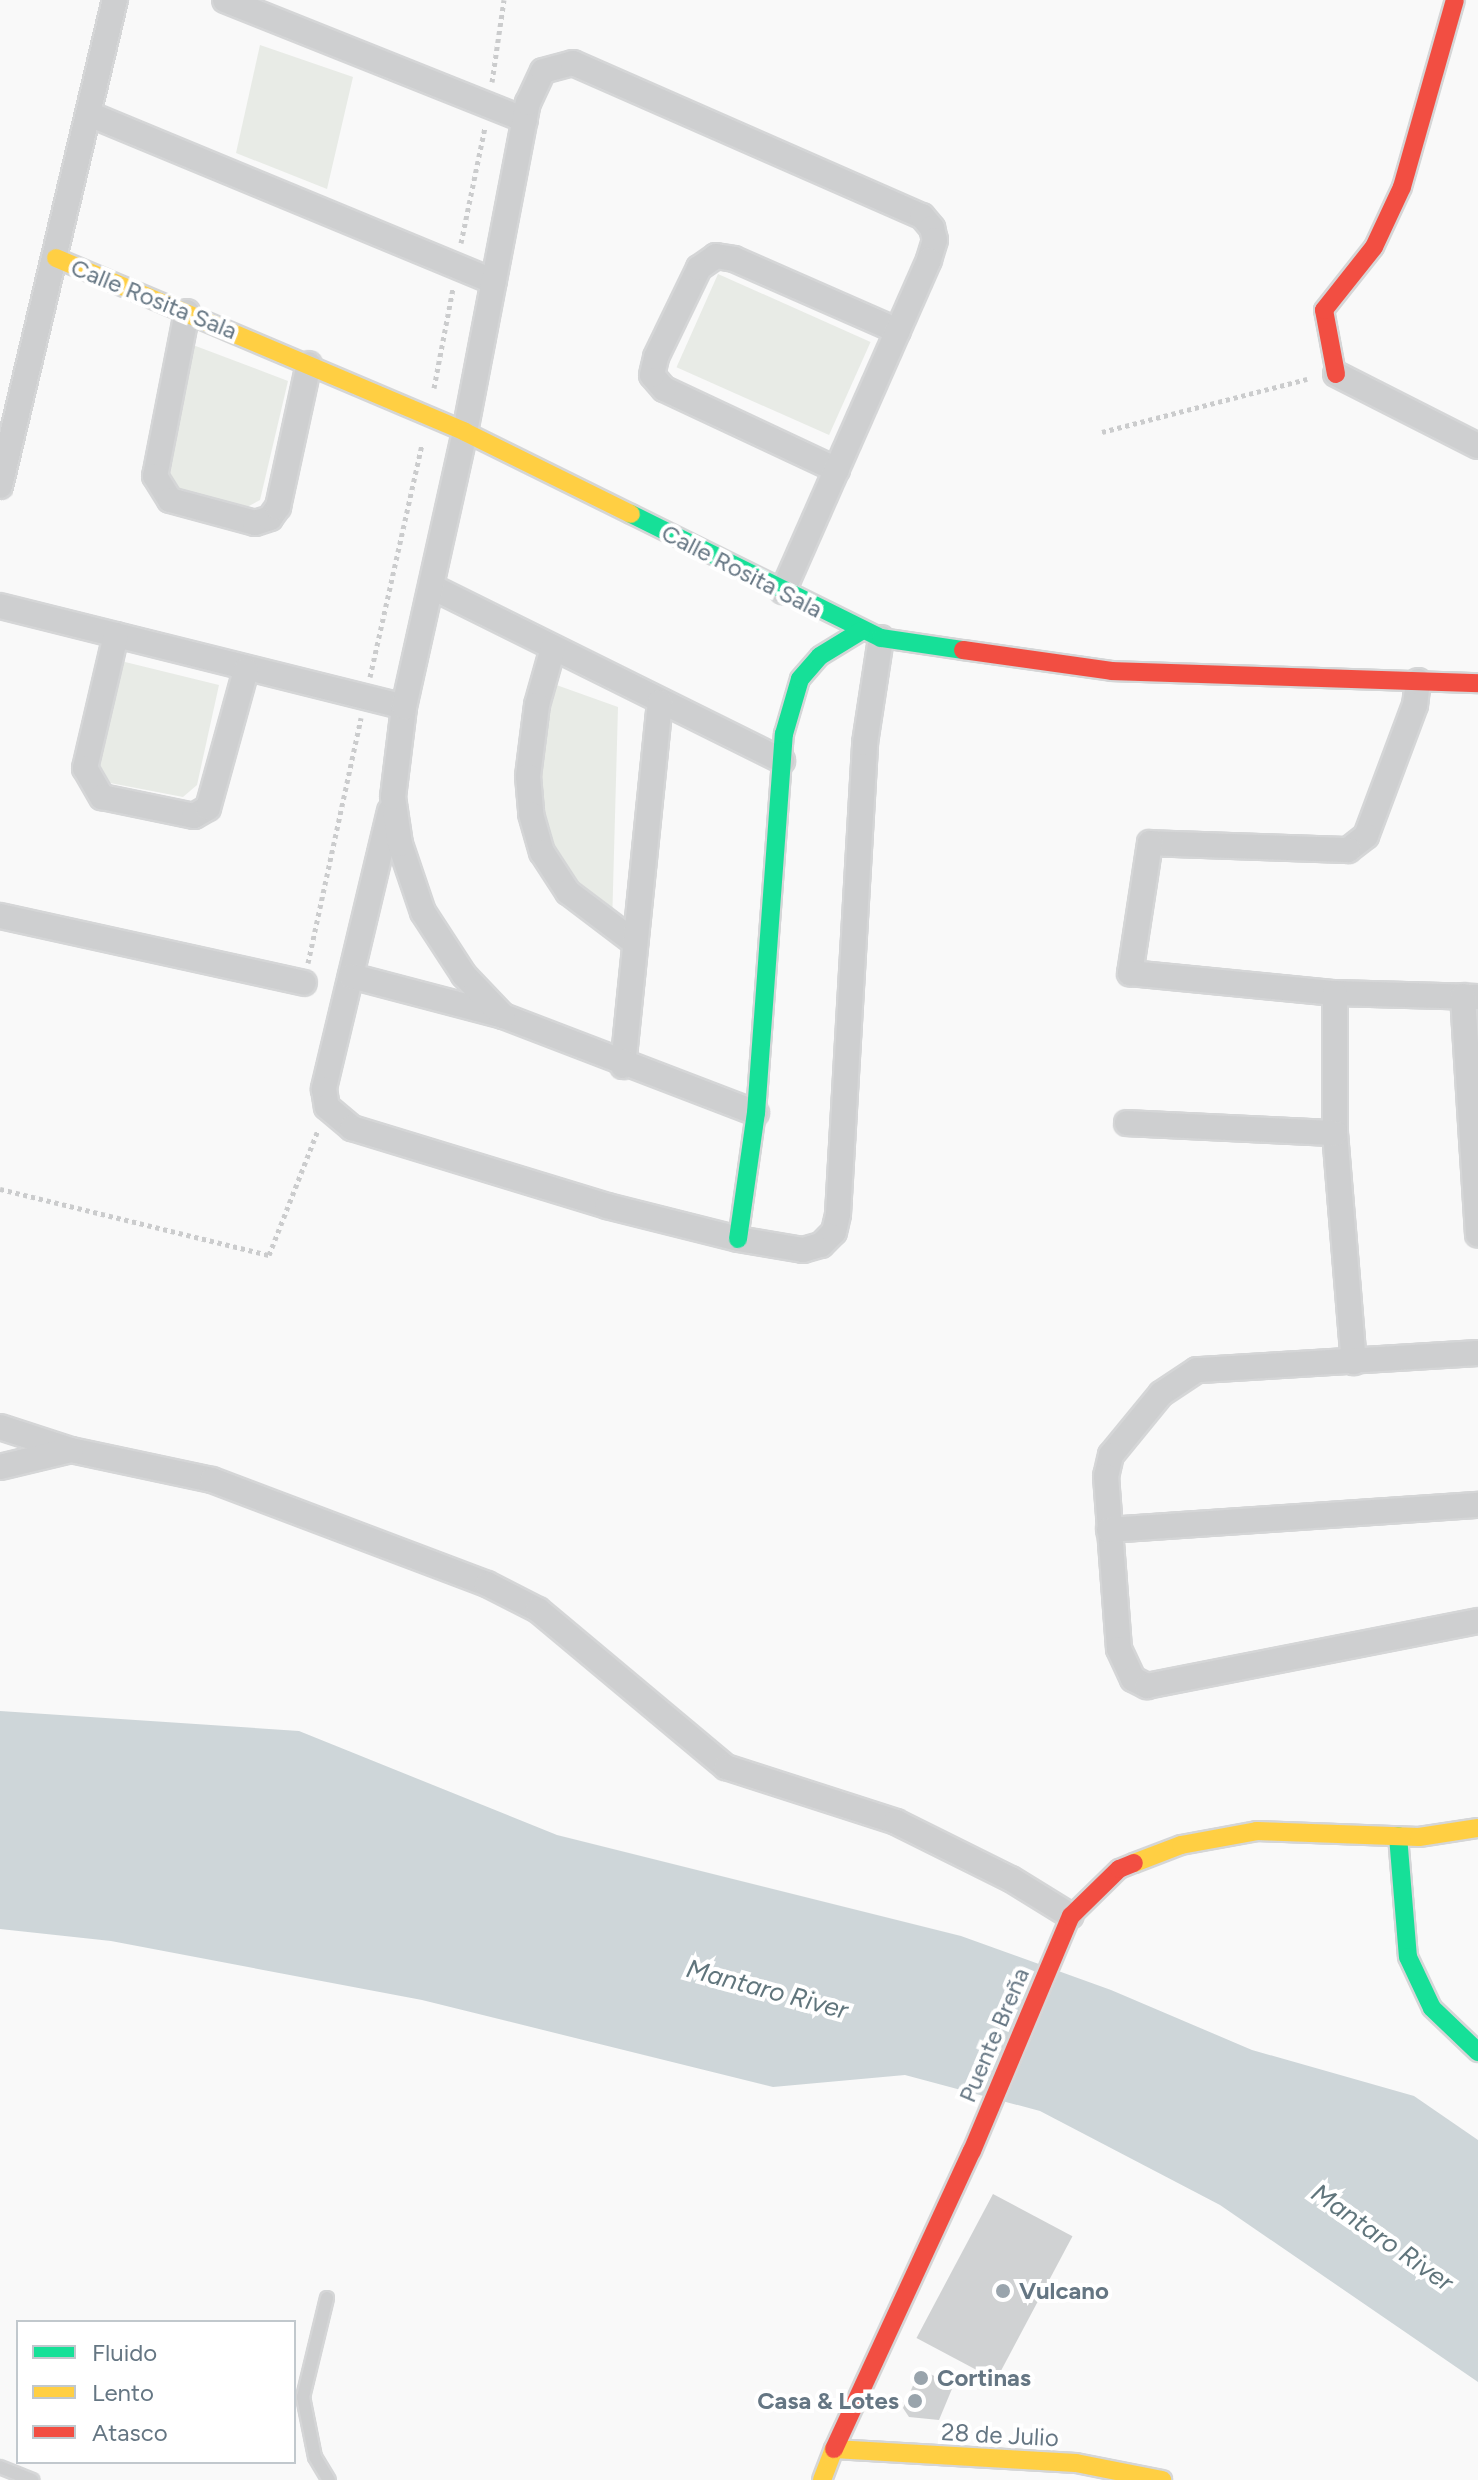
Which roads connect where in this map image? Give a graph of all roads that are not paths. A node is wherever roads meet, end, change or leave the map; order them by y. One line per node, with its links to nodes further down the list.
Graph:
1 (115, 0): 4 (street, Calle Rosita Sala)
2 (225, 0): 5 (street)
3 (1455, 0): 11 (main road)
4 (89, 114): 6 (street, Calle Rosita Sala); 7 (street)
5 (525, 120): 7 (street); 9 (street)
6 (56, 258): 8 (main road, Calle Rosita Sala); 15 (street, Calle Rosita Sala)
7 (494, 282): 12 (street)
8 (187, 312): 10 (main road, Calle Rosita Sala); 10 (street)
9 (898, 331): 14 (street); 14 (street)
10 (309, 364): 12 (main road, Calle Rosita Sala)
11 (1336, 374): 13 (street)
12 (465, 432): 16 (street); 17 (main road, Calle Rosita Sala)
13 (1478, 446)
14 (837, 470): 17 (street)
15 (0, 486)
16 (432, 587): 21 (street); 26 (street)
17 (783, 591): 19 (main road, Calle Rosita Sala)
18 (0, 606): 20 (street)
19 (871, 634): 23 (main road, Calle Rosita Sala); 27 (main road); 41 (street)
20 (116, 635): 22 (street); 22 (street)
21 (553, 648): 25 (street); 30 (street)
22 (246, 670): 26 (street)
23 (1418, 681): 24 (main road, Calle Rosita Sala); 33 (street)
24 (1478, 683)
25 (660, 702): 27 (street); 30 (street)
26 (404, 707): 28 (street)
27 (782, 761): 37 (main road)
28 (393, 797): 31 (street); 35 (street)
29 (0, 916): 32 (street)
30 (634, 942): 36 (street)
31 (351, 976): 35 (street); 41 (street)
32 (304, 983)
33 (1335, 993): 34 (street); 39 (street)
34 (1470, 997): 40 (street)
35 (503, 1016): 36 (street)
36 (623, 1066): 37 (street)
37 (756, 1113): 41 (main road)
38 (1127, 1123): 39 (street)
39 (1335, 1133): 43 (street)
40 (1478, 1235)
41 (738, 1239)
42 (1478, 1353): 43 (street)
43 (1354, 1362): 48 (street)
44 (0, 1427): 45 (street)
45 (71, 1450): 46 (street); 52 (street)
46 (0, 1467)
47 (1478, 1505): 48 (street)
48 (1109, 1530): 49 (street)
49 (1478, 1621)
50 (1478, 1828): 51 (main road)
51 (1398, 1836): 52 (main road); 53 (main road)
52 (1071, 1916): 55 (main road, Puente Breña)
53 (1478, 2052)
54 (327, 2298): 58 (lane)
55 (834, 2449): 59 (main road, Puente Breña); 60 (main road, 28 de Julio)
56 (0, 2467): 57 (lane)
57 (32, 2480)
58 (329, 2480)
59 (822, 2480)
60 (1162, 2480)

